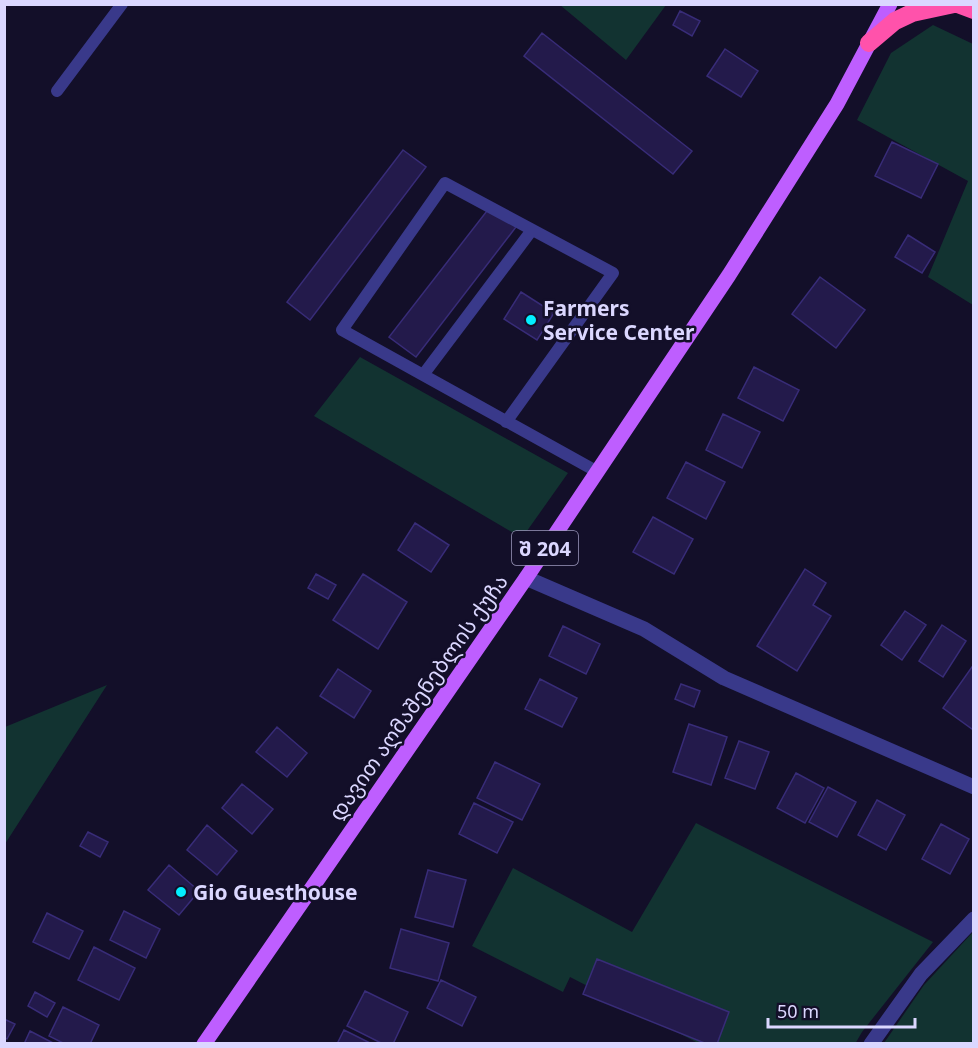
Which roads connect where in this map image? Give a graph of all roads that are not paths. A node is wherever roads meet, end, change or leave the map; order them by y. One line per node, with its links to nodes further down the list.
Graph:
1 (122, 4): 6 (lane)
2 (890, 4): 5 (main road, დავით აღმაშენებლის ქუჩა / შ 204)
3 (956, 4): 4 (highway); 5 (highway)
4 (974, 10)
5 (869, 43): 10 (main road, დავით აღმაშენებლის ქუჩა / შ 204)
6 (57, 91)
7 (532, 230): 8 (lane); 8 (lane); 9 (lane)
8 (423, 375): 9 (lane)
9 (507, 422): 10 (lane)
10 (596, 471): 11 (main road, დავით აღმაშენებლის ქუჩა / შ 204)
11 (526, 578): 12 (street); 14 (main road, დავით აღმაშენებლის ქუჩა / შ 204)
12 (974, 787)
13 (974, 919): 15 (street)
14 (204, 1044)
15 (871, 1044)

